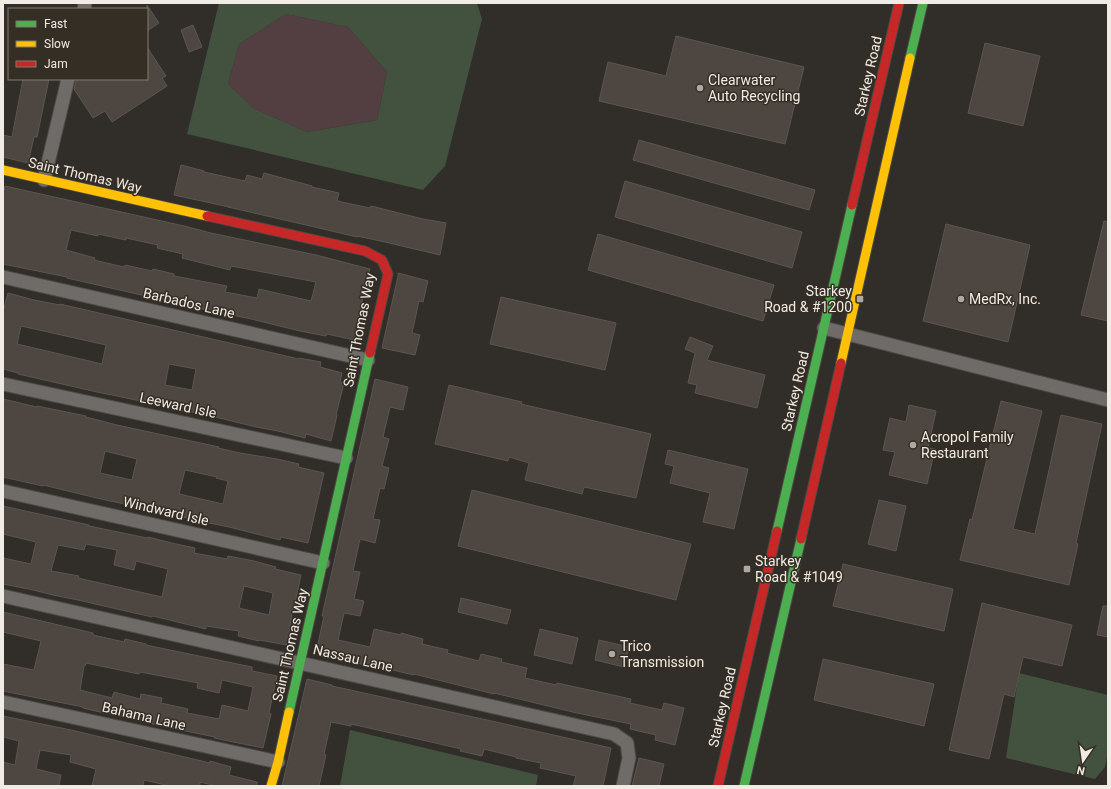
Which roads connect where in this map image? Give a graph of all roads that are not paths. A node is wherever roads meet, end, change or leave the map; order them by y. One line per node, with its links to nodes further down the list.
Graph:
1 (899, 3): 7 (main road, Starkey Road)
2 (923, 3): 8 (main road)
3 (68, 80): 5 (street)
4 (3, 170): 5 (main road, Saint Thomas Way)
5 (44, 180): 9 (main road, Saint Thomas Way)
6 (3, 278): 9 (street, Barbados Lane)
7 (824, 328): 8 (street); 21 (main road, Starkey Road)
8 (848, 334): 11 (street); 22 (main road)
9 (368, 360): 12 (main road, Saint Thomas Way)
10 (3, 384): 12 (street, Leeward Isle)
11 (1108, 400)
12 (346, 458): 14 (main road, Saint Thomas Way)
13 (3, 491): 14 (street, Windward Isle)
14 (323, 563): 16 (main road, Saint Thomas Way)
15 (3, 596): 16 (street, Nassau Lane)
16 (300, 663): 18 (main road, Saint Thomas Way); 20 (street, Nassau Lane)
17 (3, 702): 18 (street, Bahama Lane)
18 (278, 762): 19 (main road, Saint Thomas Way)
19 (271, 786)
20 (623, 786)
21 (718, 786)
22 (744, 786)

